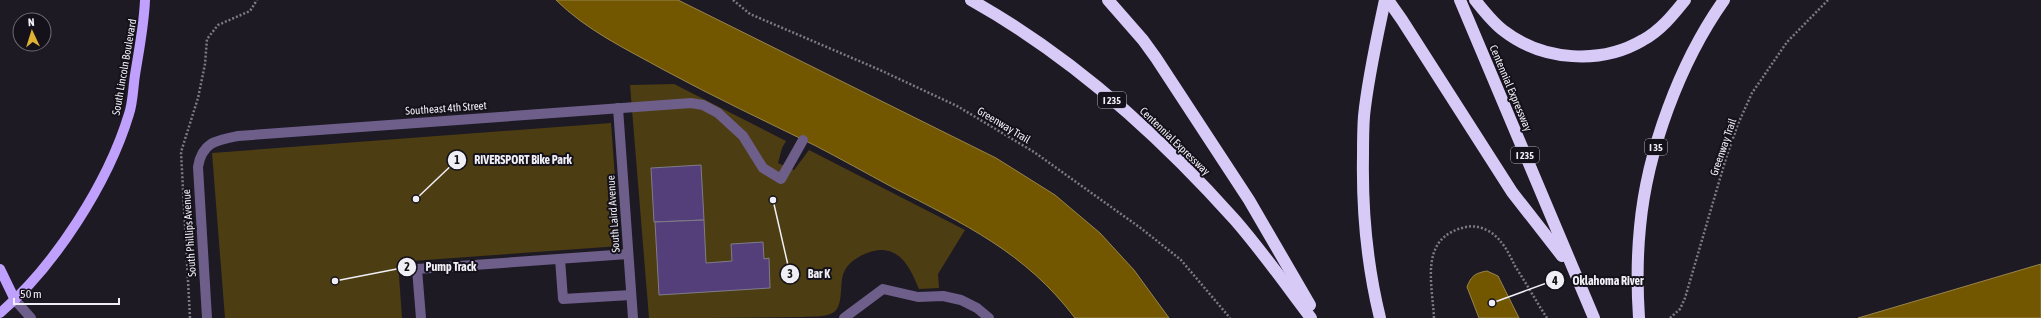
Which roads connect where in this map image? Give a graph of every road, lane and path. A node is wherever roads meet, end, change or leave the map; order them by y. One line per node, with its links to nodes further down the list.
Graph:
1 (145, 0): 20 (main road, South Lincoln Boulevard)
2 (733, 0): 29 (path, Greenway Trail)
3 (971, 0): 30 (highway, Centennial Expressway / I 235)
4 (1108, 0): 31 (highway)
5 (1386, 0): 17 (highway); 32 (highway)
6 (1460, 0): 17 (highway, Centennial Expressway / I 235)
7 (1475, 0): 8 (highway)
8 (1685, 0)
9 (1724, 0): 22 (highway, I 35)
10 (1828, 0): 36 (path, Greenway Trail)
11 (618, 108): 12 (street, Southeast 4th Street); 13 (street, Southeast 4th Street); 14 (street, South Laird Avenue)
12 (803, 140)
13 (205, 148): 24 (street, South Phillips Avenue)
14 (628, 254): 15 (street); 19 (street, South Laird Avenue)
15 (560, 259): 19 (street); 25 (street)
16 (0, 269): 20 (main road)
17 (1572, 269): 35 (highway, Centennial Expressway / I 235)
18 (0, 286): 20 (main road)
19 (631, 295): 26 (street, South Laird Avenue)
20 (15, 300): 21 (main road, South Lincoln Boulevard); 23 (street)
21 (0, 313)
22 (1638, 313)
23 (31, 318)
24 (207, 318)
25 (420, 318)
26 (633, 318)
27 (844, 318): 28 (street)
28 (989, 318)
29 (1230, 318)
30 (1311, 318)
31 (1317, 318)
32 (1380, 318)
33 (1434, 318): 34 (path)
34 (1547, 318)
35 (1594, 318)
36 (1670, 318)

